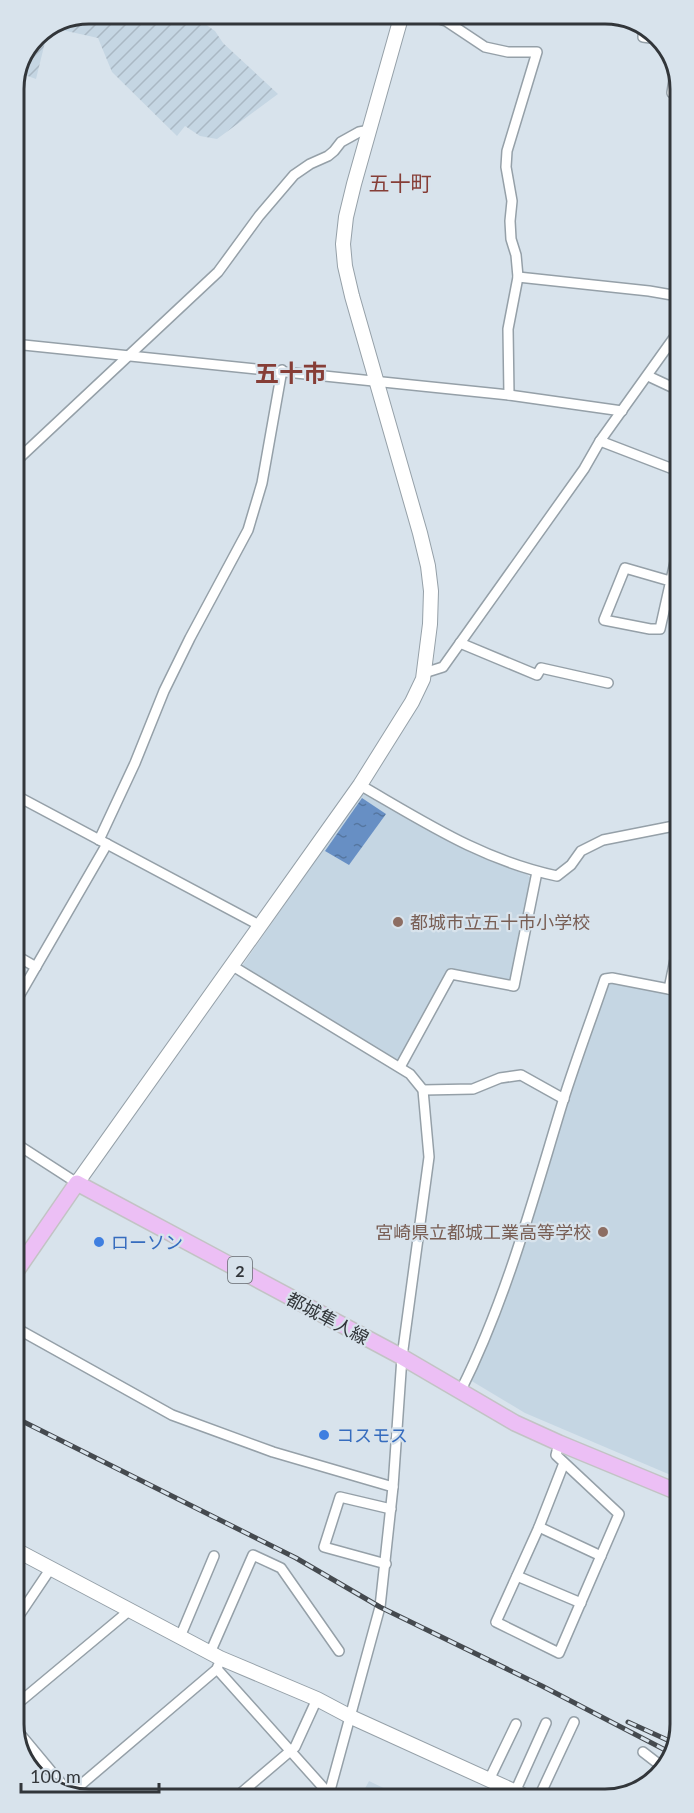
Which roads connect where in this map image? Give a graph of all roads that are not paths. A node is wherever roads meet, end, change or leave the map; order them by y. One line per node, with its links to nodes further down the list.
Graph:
1 (399, 24): 3 (street)
2 (450, 24): 4 (street)
3 (369, 130): 8 (street); 11 (street)
4 (518, 277): 5 (street); 13 (street)
5 (670, 295)
6 (670, 344): 10 (street)
7 (24, 345): 8 (street)
8 (129, 356): 9 (street); 16 (street)
9 (282, 370): 11 (street); 25 (street)
10 (648, 376): 12 (street); 14 (street)
11 (376, 383): 13 (street); 20 (street)
12 (670, 386)
13 (509, 395): 14 (street)
14 (622, 411): 15 (street)
15 (600, 441): 17 (street); 19 (street)
16 (24, 454)
17 (670, 468)
18 (670, 581): 18 (street)
19 (460, 643): 20 (street); 21 (street)
20 (424, 673): 22 (street)
21 (608, 683)
22 (360, 785): 26 (street); 27 (street)
23 (24, 800): 25 (street)
24 (670, 827): 26 (street)
25 (103, 842): 27 (street); 30 (street)
26 (537, 872): 34 (street)
27 (259, 925): 29 (street)
28 (24, 960): 30 (street)
29 (231, 965): 34 (street); 38 (street)
30 (36, 967): 32 (street)
31 (670, 984): 33 (street)
32 (24, 988)
33 (669, 989): 36 (street)
34 (400, 1067): 35 (street)
35 (423, 1090): 36 (street); 41 (street)
36 (564, 1099): 42 (street)
37 (24, 1149): 38 (street)
38 (77, 1183): 39 (main road); 41 (main road, 都城隼人線 / 2)
39 (24, 1260)
40 (24, 1333): 45 (street)
41 (402, 1357): 42 (main road, 都城隼人線 / 2); 45 (street)
42 (461, 1390): 43 (main road, 都城隼人線 / 2)
43 (559, 1443): 44 (street); 46 (main road, 都城隼人線 / 2)
44 (564, 1463): 48 (street); 51 (street)
45 (393, 1487): 47 (street)
46 (670, 1489)
47 (391, 1509): 52 (street); 52 (street)
48 (539, 1527): 51 (street); 54 (street)
49 (24, 1554): 53 (street)
50 (214, 1556): 58 (street)
51 (601, 1556): 55 (street)
52 (386, 1564): 63 (street)
53 (51, 1568): 56 (street); 57 (street)
54 (517, 1576): 55 (street); 55 (street)
55 (581, 1602)
56 (24, 1608)
57 (130, 1610): 58 (street); 61 (street)
58 (180, 1636): 60 (street)
59 (339, 1651): 60 (street)
60 (216, 1660): 62 (street); 68 (street); 73 (street)
61 (24, 1698)
62 (317, 1699): 63 (street); 68 (street)
63 (351, 1718): 71 (street); 76 (street)
64 (574, 1722): 79 (street)
65 (546, 1723): 78 (street)
66 (516, 1724): 71 (street)
67 (26, 1742): 72 (street)
68 (290, 1752): 74 (street); 75 (street)
69 (643, 1752): 70 (street)
70 (657, 1763)
71 (489, 1780): 77 (street)
72 (60, 1782)
73 (76, 1788)
74 (246, 1789)
75 (324, 1789)
76 (332, 1789)
77 (508, 1789)
78 (523, 1789)
79 (543, 1789)

